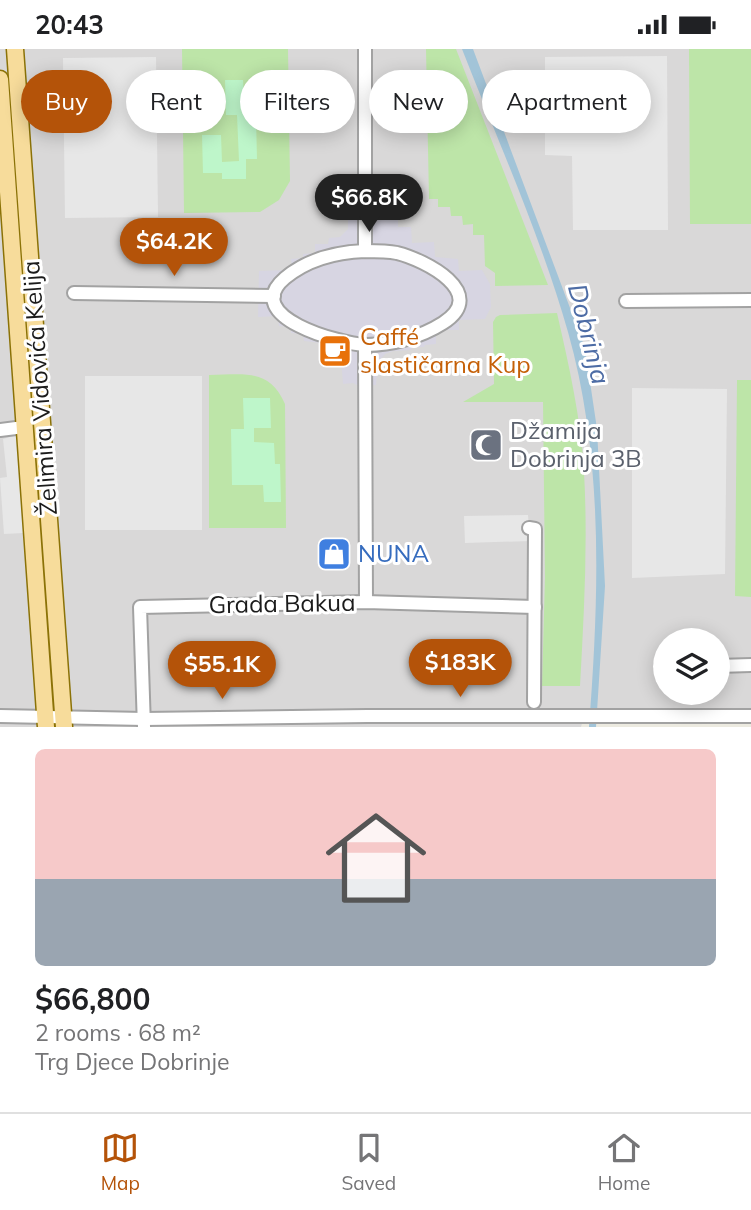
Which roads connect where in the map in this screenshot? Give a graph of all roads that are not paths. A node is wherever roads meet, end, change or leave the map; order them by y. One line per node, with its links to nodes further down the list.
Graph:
1 (15, 49): 20 (main road, Želimira Vidovića Kelija)
2 (365, 49): 4 (street)
3 (0, 79): 10 (main road, Želimira Vidovića Kelija)
4 (365, 251): 6 (street); 9 (street)
5 (74, 293): 6 (street)
6 (274, 296): 9 (street)
7 (751, 300): 8 (street)
8 (626, 301)
9 (365, 345): 13 (street)
10 (24, 427): 11 (street); 21 (main road, Želimira Vidovića Kelija)
11 (0, 430)
12 (529, 528): 14 (street)
13 (366, 602): 14 (street, Grada Bakua); 22 (street, Grada Bakua)
14 (535, 607): 17 (street)
15 (751, 665): 16 (street)
16 (730, 666)
17 (534, 702)
18 (0, 716): 21 (street)
19 (751, 716): 22 (street)
20 (64, 722): 21 (street); 22 (street)
21 (46, 723)
22 (144, 723)

